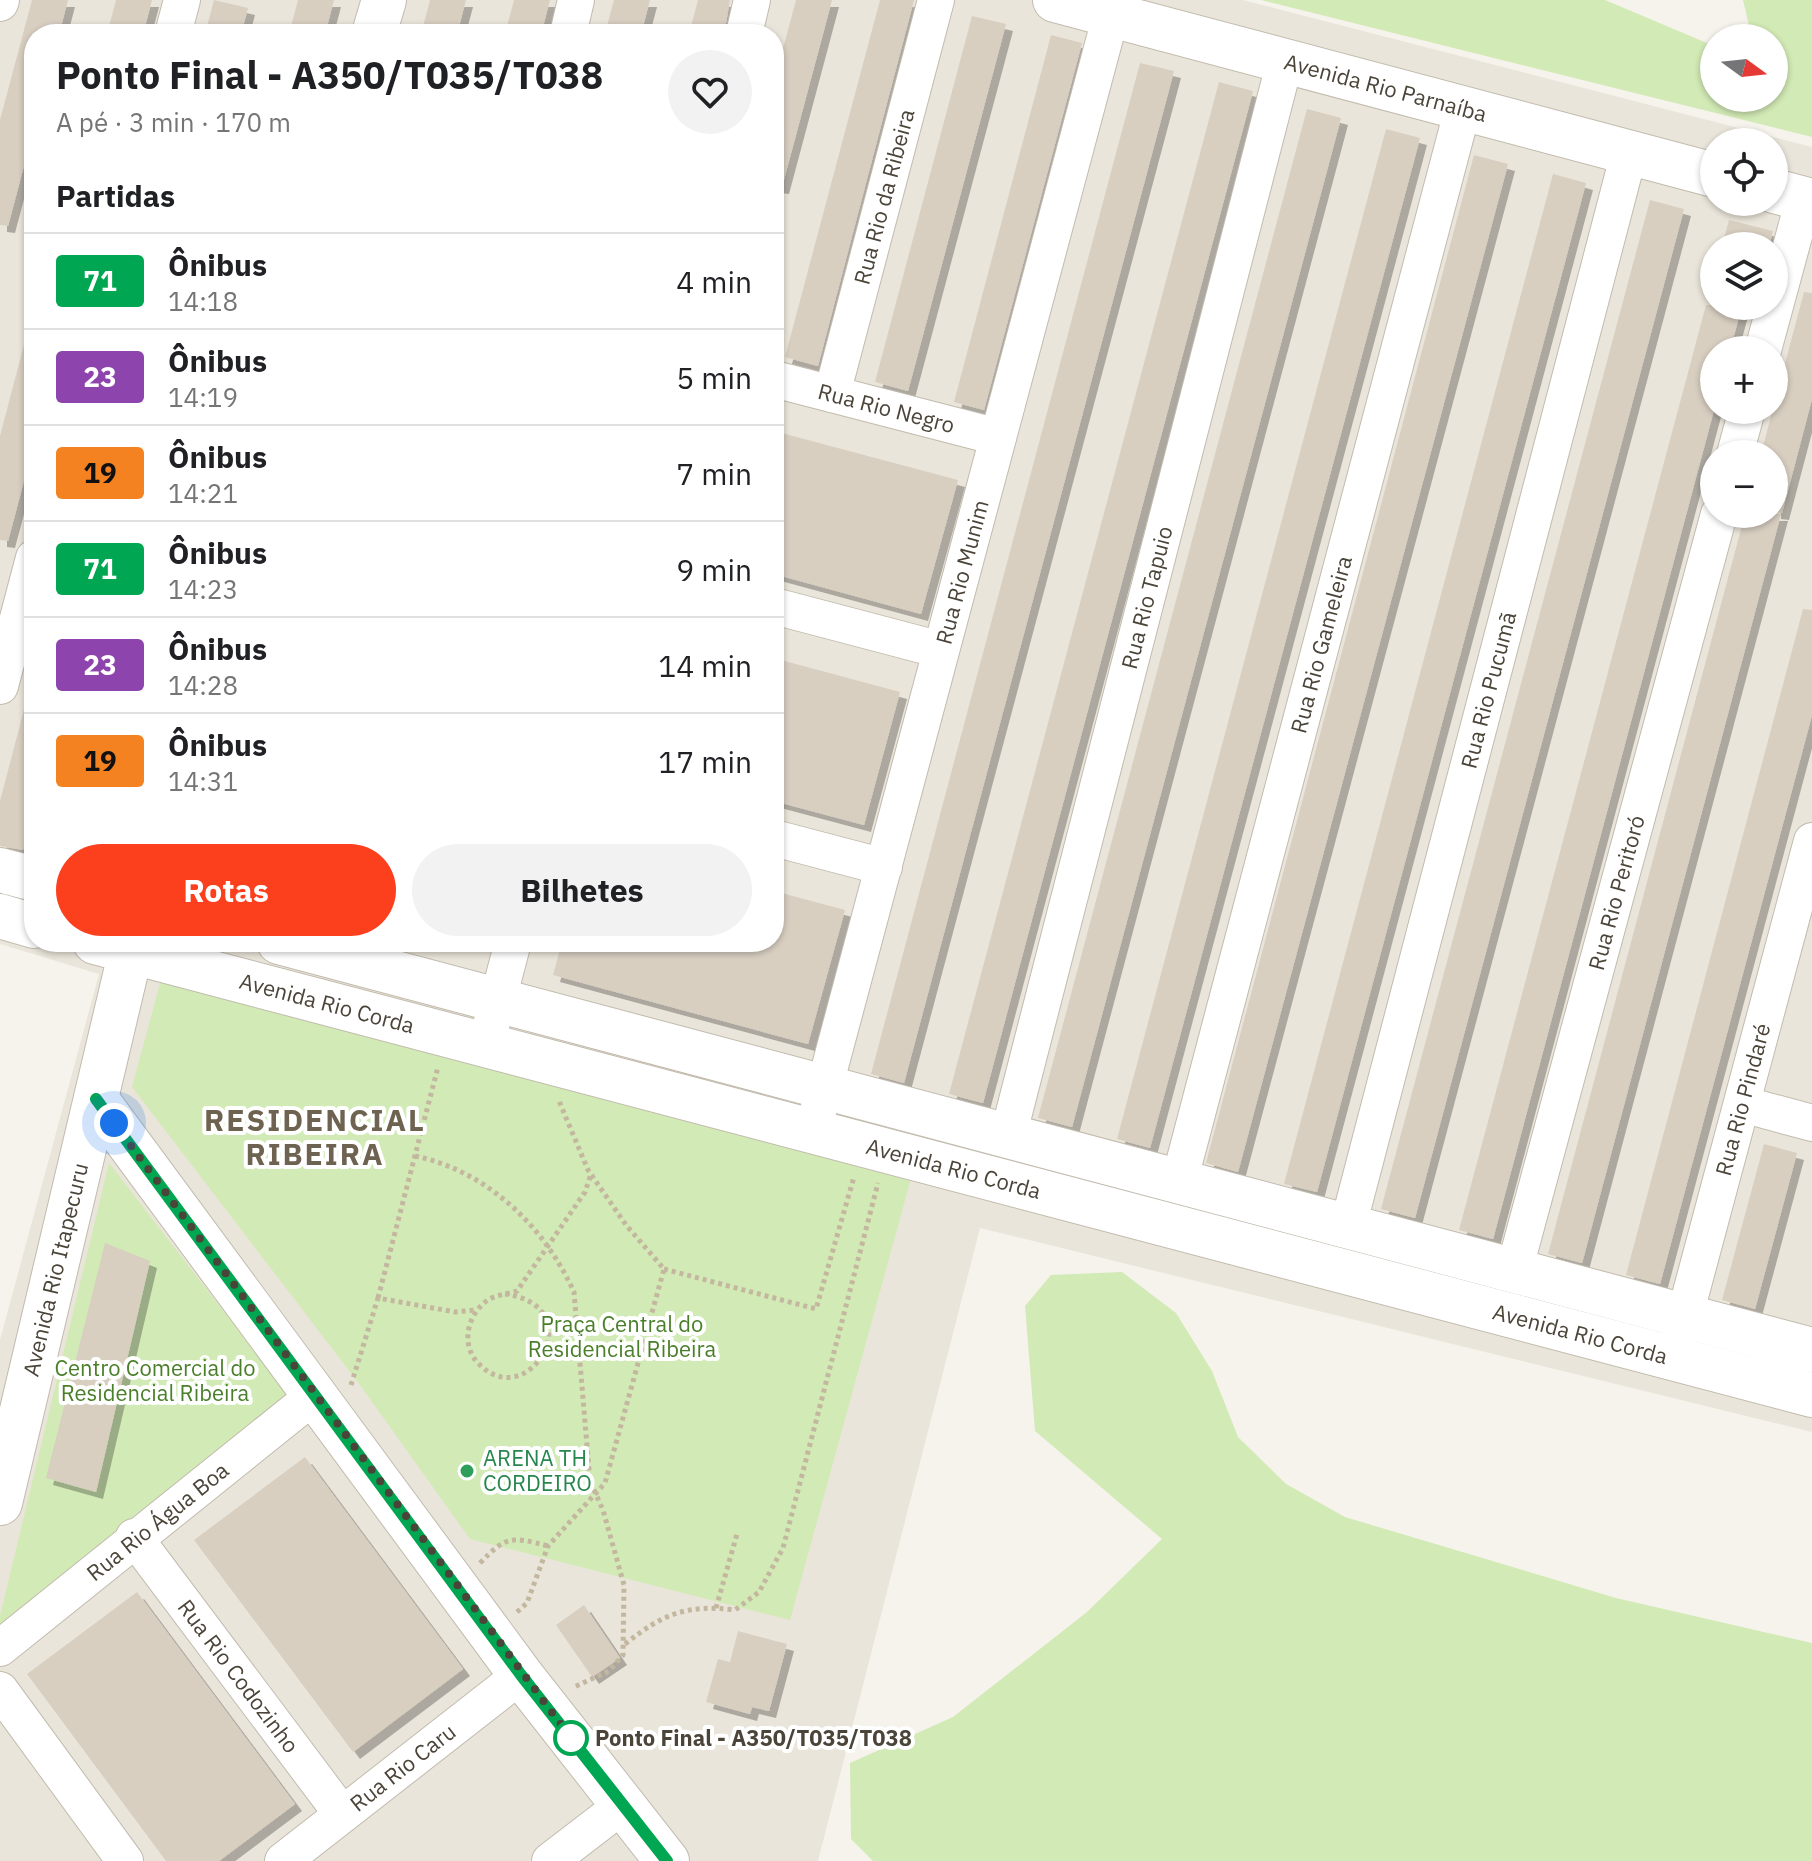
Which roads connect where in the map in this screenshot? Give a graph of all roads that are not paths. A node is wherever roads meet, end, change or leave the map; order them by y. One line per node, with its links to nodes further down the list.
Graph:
1 (182, 0): 8 (street)
2 (384, 0): 9 (street)
3 (576, 0): 10 (street)
4 (752, 0): 11 (street)
5 (936, 0): 19 (street, Rua Rio da Ribeira)
6 (1055, 0): 7 (street, Avenida Rio Parnaíba)
7 (1111, 15): 12 (street, Avenida Rio Parnaíba); 20 (street, Rua Rio Munim)
8 (176, 24)
9 (377, 24)
10 (570, 24)
11 (746, 24)
12 (1285, 61): 13 (street, Avenida Rio Parnaíba); 45 (street, Rua Rio Tapuio)
13 (1463, 108): 14 (street, Avenida Rio Parnaíba); 46 (street, Rua Rio Gameleira)
14 (1629, 153): 15 (street, Avenida Rio Parnaíba); 47 (street, Rua Rio Pucumã)
15 (1700, 171)
16 (1797, 197): 17 (street)
17 (1766, 336)
18 (784, 382): 19 (street, Rua Rio Negro)
19 (832, 394): 20 (street, Rua Rio Negro)
20 (998, 437): 24 (street, Rua Rio Munim)
21 (1715, 528): 48 (street, Rua Rio Peritoró)
22 (24, 596): 25 (street)
23 (784, 609): 24 (street)
24 (941, 650): 28 (street, Rua Rio Munim)
25 (0, 686)
26 (784, 841): 28 (street)
27 (1812, 841): 31 (street, Rua Rio Pindaré)
28 (884, 867): 40 (street, Rua Rio Munim)
29 (0, 870): 30 (street)
30 (24, 876)
31 (1805, 893): 42 (street, Rua Rio Pindaré)
32 (0, 916): 33 (street)
33 (24, 923)
34 (119, 952): 41 (street, Avenida Rio Itapecuru)
35 (145, 952): 39 (street, Avenida Rio Corda)
36 (318, 952): 38 (street, Avenida Rio Corda)
37 (511, 952): 38 (street)
38 (499, 999): 39 (street); 40 (street, Avenida Rio Corda)
39 (466, 1040): 44 (street, Avenida Rio Corda)
40 (825, 1086): 44 (street, Rua Rio Munim); 45 (street, Avenida Rio Corda)
41 (96, 1099): 53 (street); 54 (street, Avenida Rio Itapecuru)
42 (1742, 1104): 43 (street); 49 (street, Rua Rio Pindaré)
43 (1812, 1123)
44 (813, 1130): 51 (street, Avenida Rio Corda)
45 (1008, 1136): 46 (street, Avenida Rio Corda)
46 (1179, 1182): 47 (street, Avenida Rio Corda)
47 (1348, 1226): 48 (street, Avenida Rio Corda)
48 (1514, 1271): 49 (street, Avenida Rio Corda)
49 (1686, 1316): 50 (street, Avenida Rio Corda); 51 (street, Rua Rio Pindaré)
50 (1812, 1350)
51 (1673, 1358): 52 (street, Avenida Rio Corda)
52 (1812, 1395)
53 (324, 1408): 55 (street, Rua Rio Água Boa); 58 (street)
54 (0, 1503)
55 (134, 1537): 56 (street, Rua Rio Água Boa); 60 (street, Rua Rio Codozinho)
56 (0, 1648)
57 (0, 1690): 61 (street)
58 (533, 1690): 59 (street); 60 (street, Rua Rio Caru)
59 (623, 1805): 63 (street); 64 (street)
60 (342, 1814): 62 (street, Rua Rio Caru)
61 (125, 1861)
62 (283, 1861)
63 (550, 1861)
64 (667, 1861)

